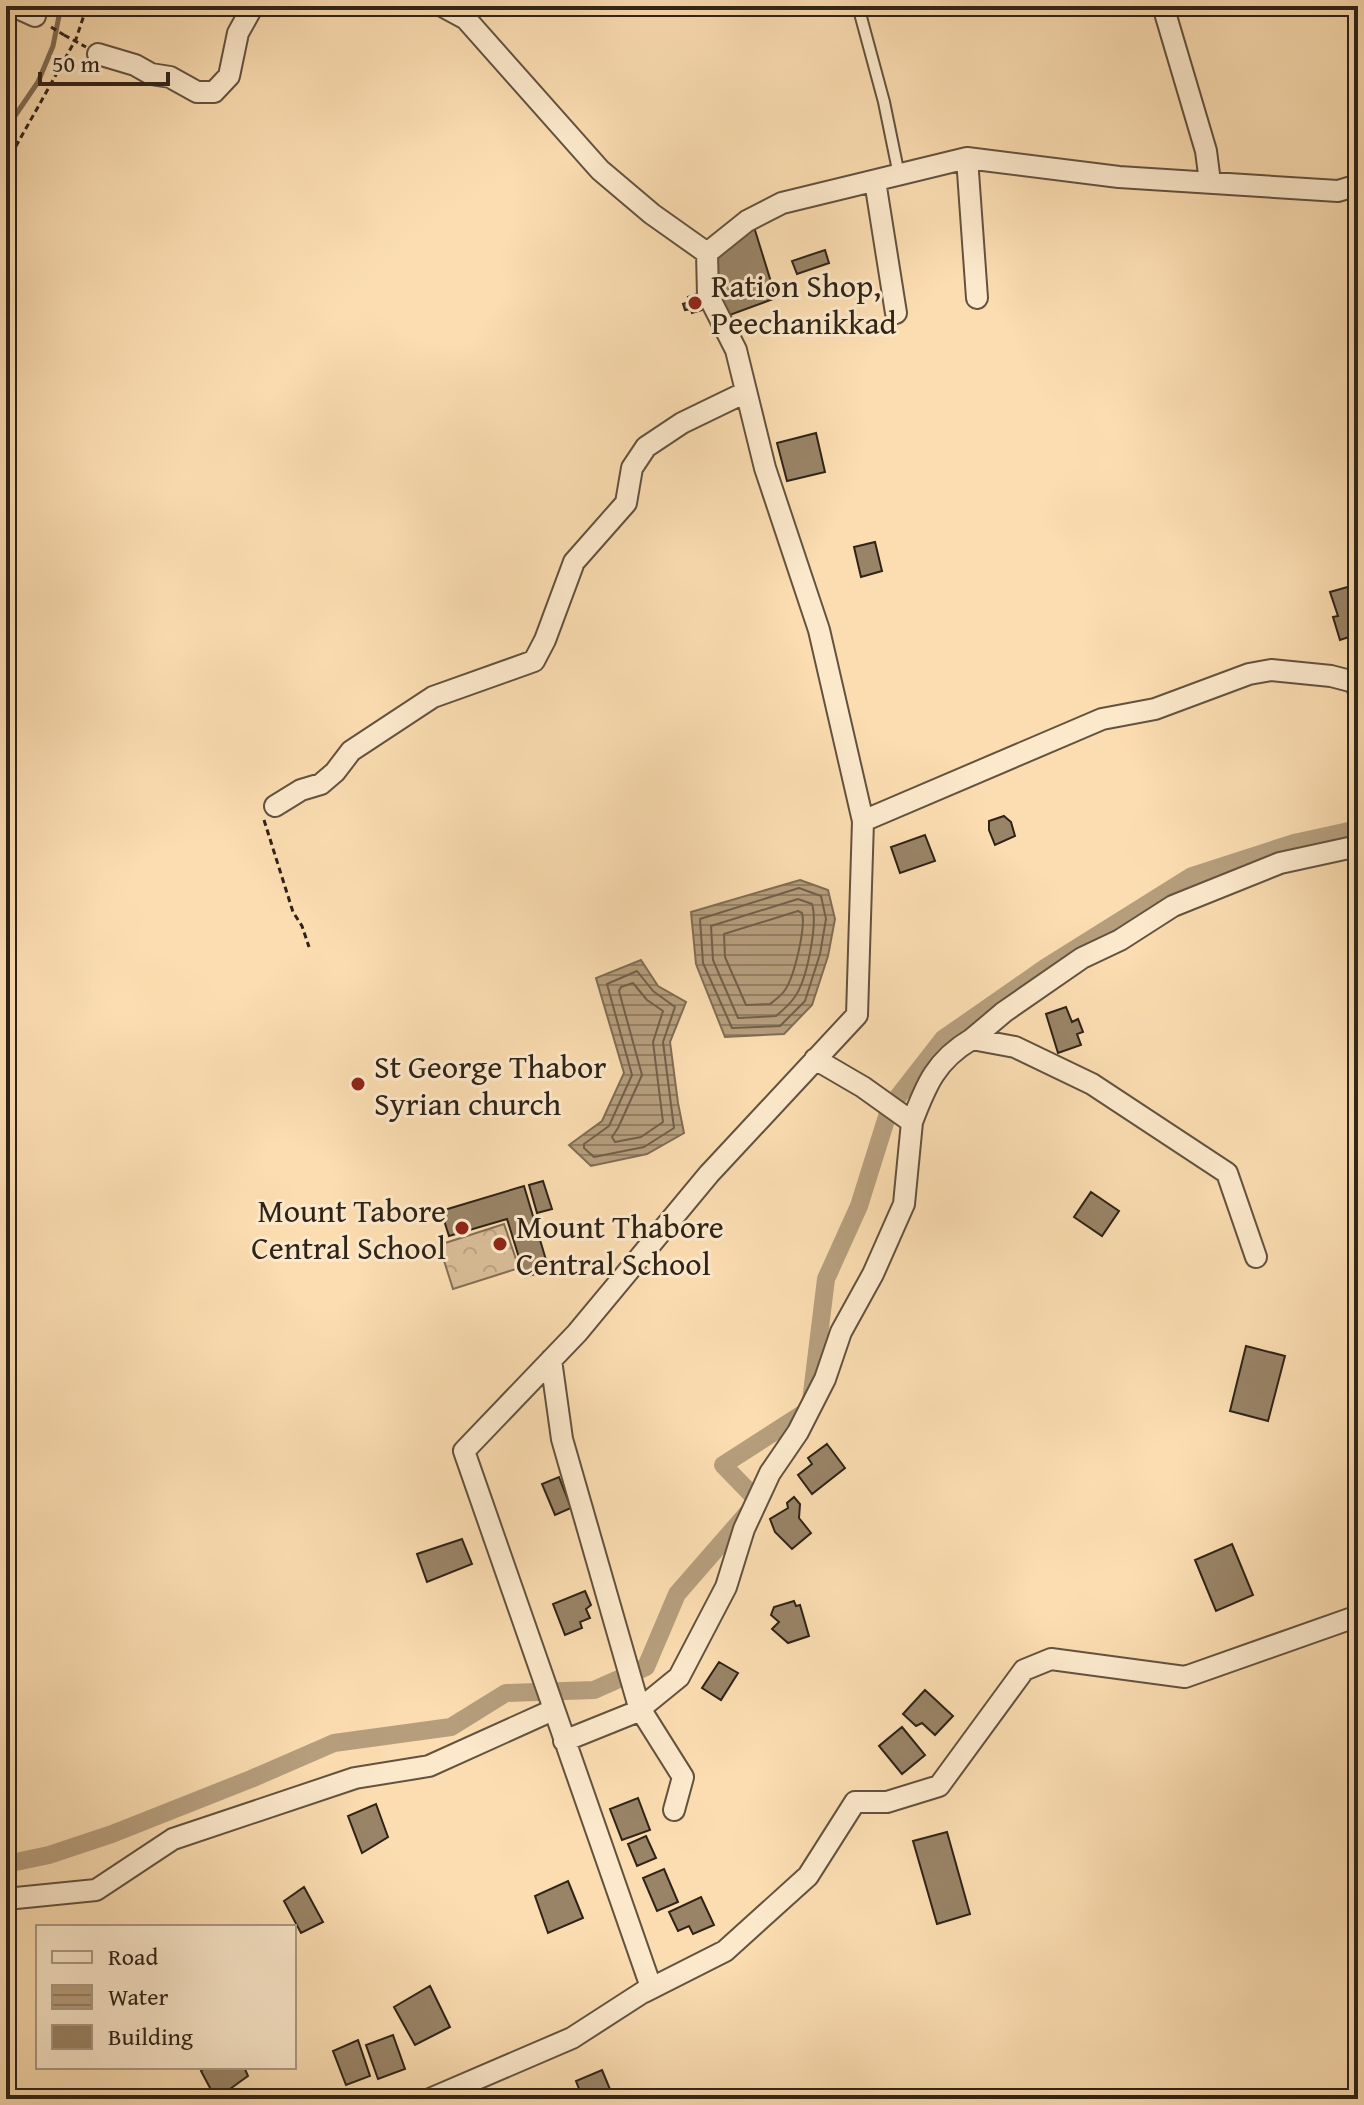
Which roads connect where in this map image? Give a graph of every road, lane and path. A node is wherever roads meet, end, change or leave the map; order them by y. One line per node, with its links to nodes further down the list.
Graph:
1 (13, 6): 7 (street)
2 (87, 6): 11 (path)
3 (253, 6): 9 (street)
4 (442, 6): 16 (street)
5 (858, 6): 12 (lane)
6 (1163, 6): 14 (street)
7 (35, 16)
8 (62, 34): 9 (path, bridge)
9 (92, 51)
10 (967, 158): 12 (street); 14 (street); 17 (street)
11 (6, 164)
12 (899, 175): 13 (street)
13 (875, 181): 16 (street); 18 (street)
14 (1210, 182): 15 (street)
15 (1358, 185)
16 (707, 253): 19 (street)
17 (977, 298)
18 (896, 313)
19 (746, 392): 21 (street); 22 (street)
20 (1358, 689): 22 (street)
21 (275, 806): 24 (path)
22 (863, 821): 26 (street)
23 (1358, 846): 25 (street)
24 (309, 947)
25 (972, 1039): 27 (street); 28 (street)
26 (815, 1059): 27 (street); 29 (street)
27 (912, 1122): 31 (street)
28 (1256, 1257)
29 (551, 1360): 31 (street); 32 (street)
30 (1358, 1616): 36 (street)
31 (640, 1708): 33 (street); 34 (street)
32 (553, 1710): 33 (street); 35 (street)
33 (564, 1741): 36 (street)
34 (674, 1810)
35 (6, 1899)
36 (644, 1992): 37 (street)
37 (430, 2099)

